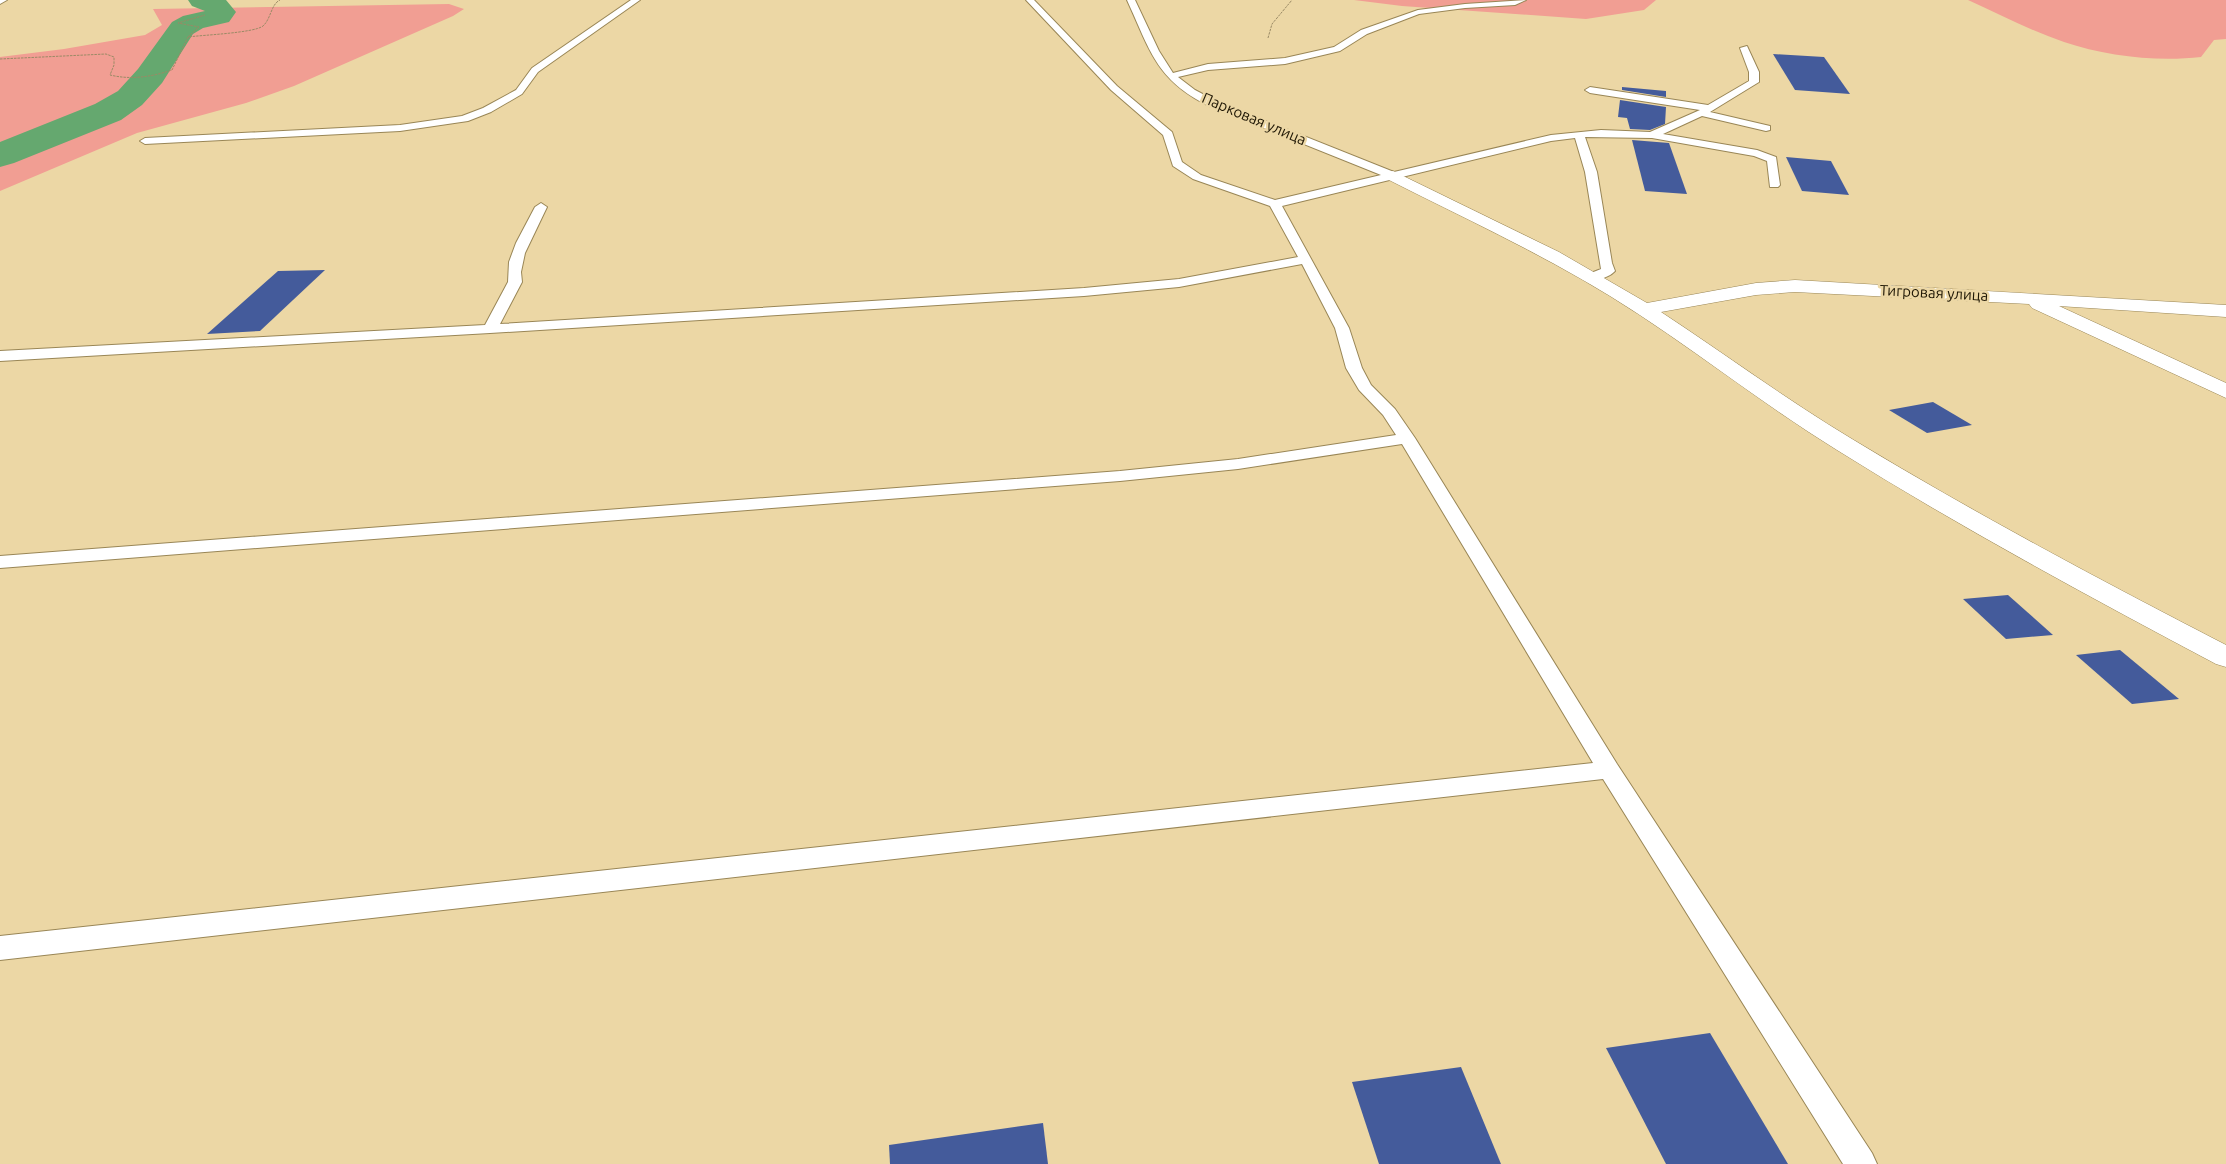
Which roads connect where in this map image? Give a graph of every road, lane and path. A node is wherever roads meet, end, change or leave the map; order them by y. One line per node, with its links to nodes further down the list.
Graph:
1 (280, 0): 8 (path)
2 (636, 0): 20 (lane)
3 (1030, 0): 23 (lane)
4 (1131, 0): 12 (lane, Парковая улица)
5 (1292, 0): 11 (path)
6 (1522, 0): 11 (lane)
7 (205, 15): 8 (path)
8 (188, 37): 10 (path)
9 (1744, 48): 14 (lane)
10 (0, 59)
11 (1239, 64): 12 (lane)
12 (1171, 76): 21 (lane, Парковая улица)
13 (1590, 90): 14 (lane)
14 (1705, 110): 16 (lane); 19 (lane)
15 (1601, 118): 17 (lane)
16 (1766, 128)
17 (1601, 133): 18 (lane); 19 (lane)
18 (1579, 134): 21 (lane); 26 (lane)
19 (1652, 136): 22 (lane)
20 (145, 141)
21 (1393, 176): 23 (lane); 26 (street)
22 (1774, 185)
23 (1275, 204): 25 (lane)
24 (541, 207): 30 (lane)
25 (1306, 259): 30 (lane); 33 (lane)
26 (1590, 278): 28 (street)
27 (2026, 298): 28 (street, Тигровая улица); 29 (street, Тигровая улица); 32 (street)
28 (1644, 309): 35 (street)
29 (2226, 311)
30 (490, 329): 31 (lane)
31 (0, 356)
32 (2226, 391)
33 (1407, 438): 34 (lane); 36 (lane)
34 (0, 562)
35 (2226, 657)
36 (1609, 770): 37 (lane); 38 (lane)
37 (0, 948)
38 (1861, 1164)

